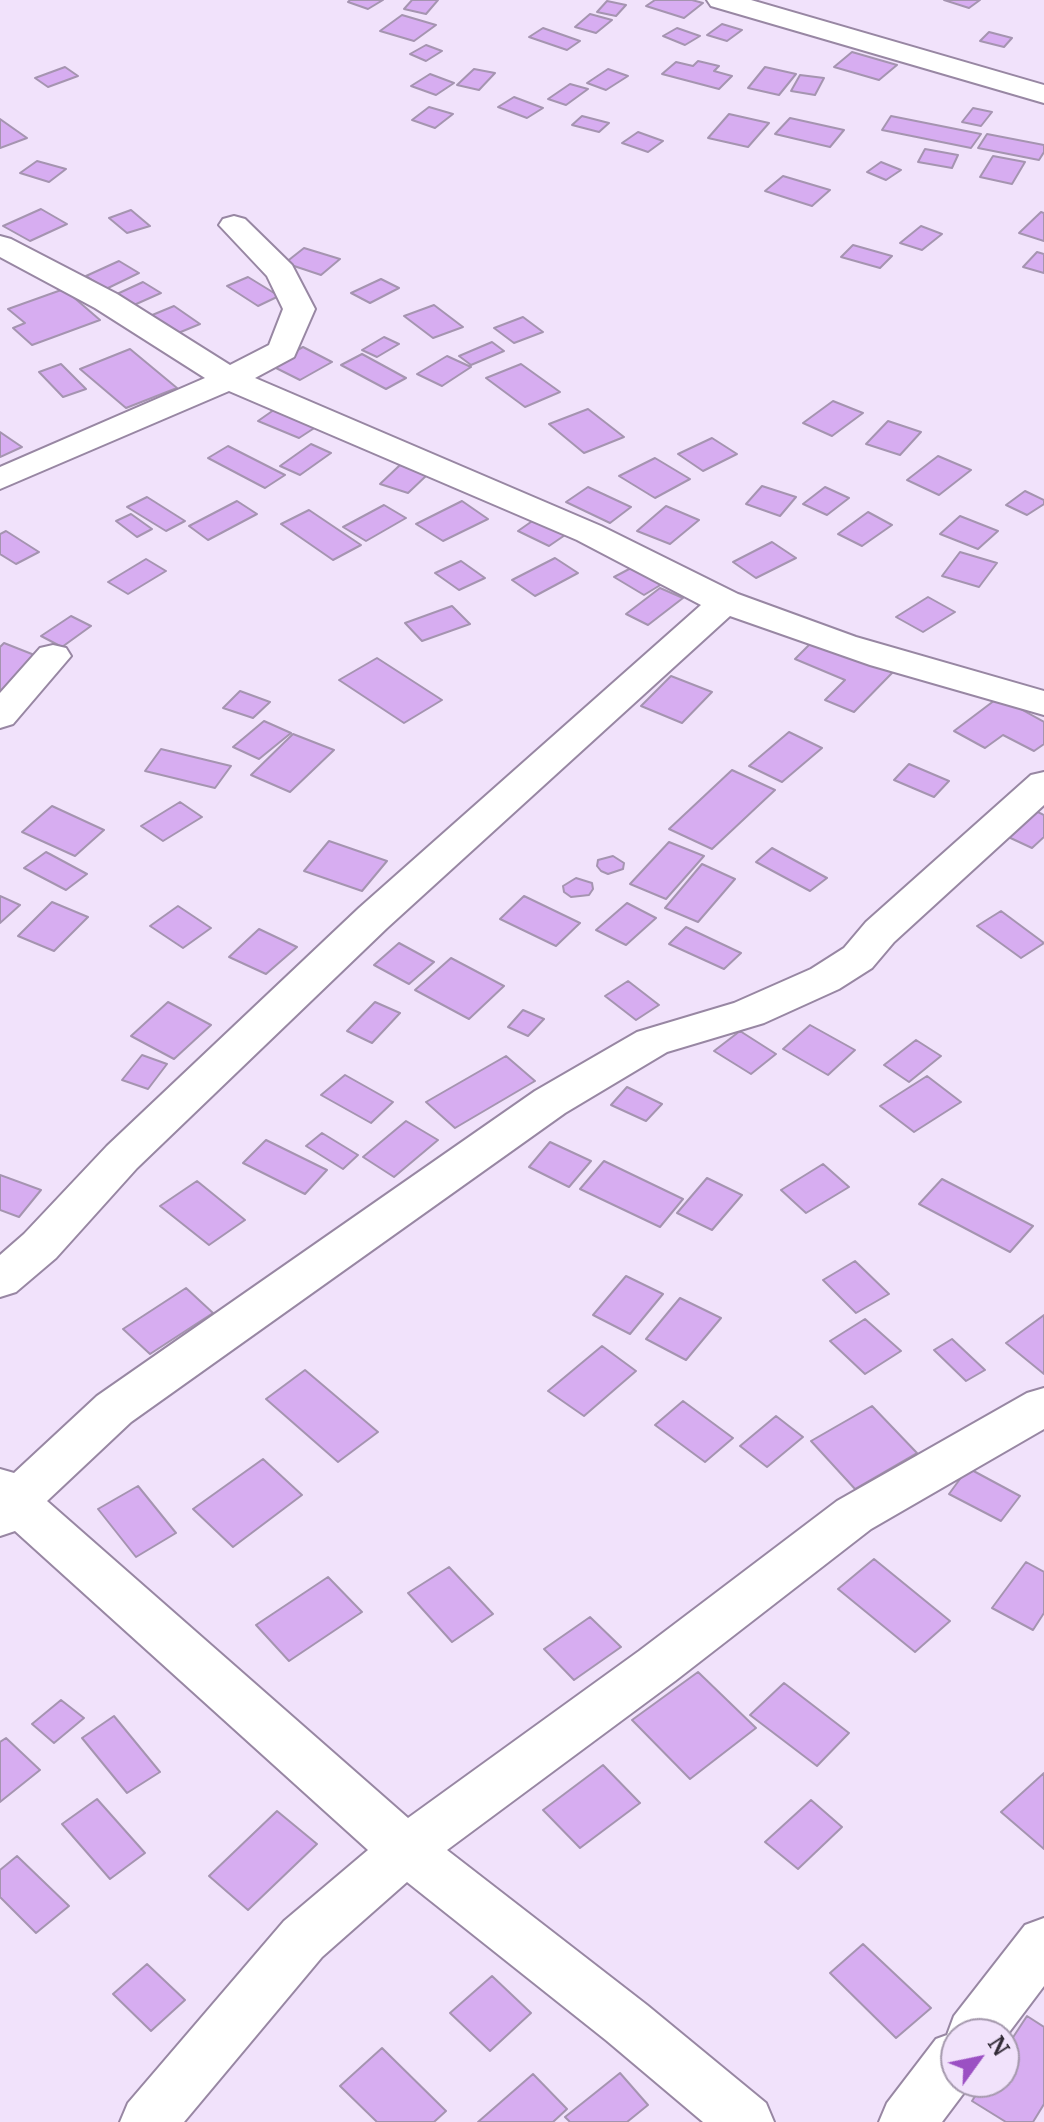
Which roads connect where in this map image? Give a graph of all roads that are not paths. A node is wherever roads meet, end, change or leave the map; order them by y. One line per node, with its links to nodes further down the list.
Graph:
1 (721, 0): 2 (street)
2 (1044, 94)
3 (234, 225): 5 (street)
4 (0, 245): 5 (street)
5 (229, 379): 6 (street); 7 (street)
6 (0, 479)
7 (725, 602): 9 (street); 12 (street)
8 (53, 656): 10 (street)
9 (1044, 703)
10 (0, 716)
11 (1044, 784): 14 (street)
12 (0, 1280)
13 (1044, 1406): 15 (street)
14 (5, 1502): 15 (street)
15 (406, 1850): 19 (street); 20 (street)
16 (1044, 1943): 17 (street)
17 (986, 2018)
18 (940, 2079): 21 (street)
19 (148, 2122)
20 (746, 2122)
21 (907, 2122)

